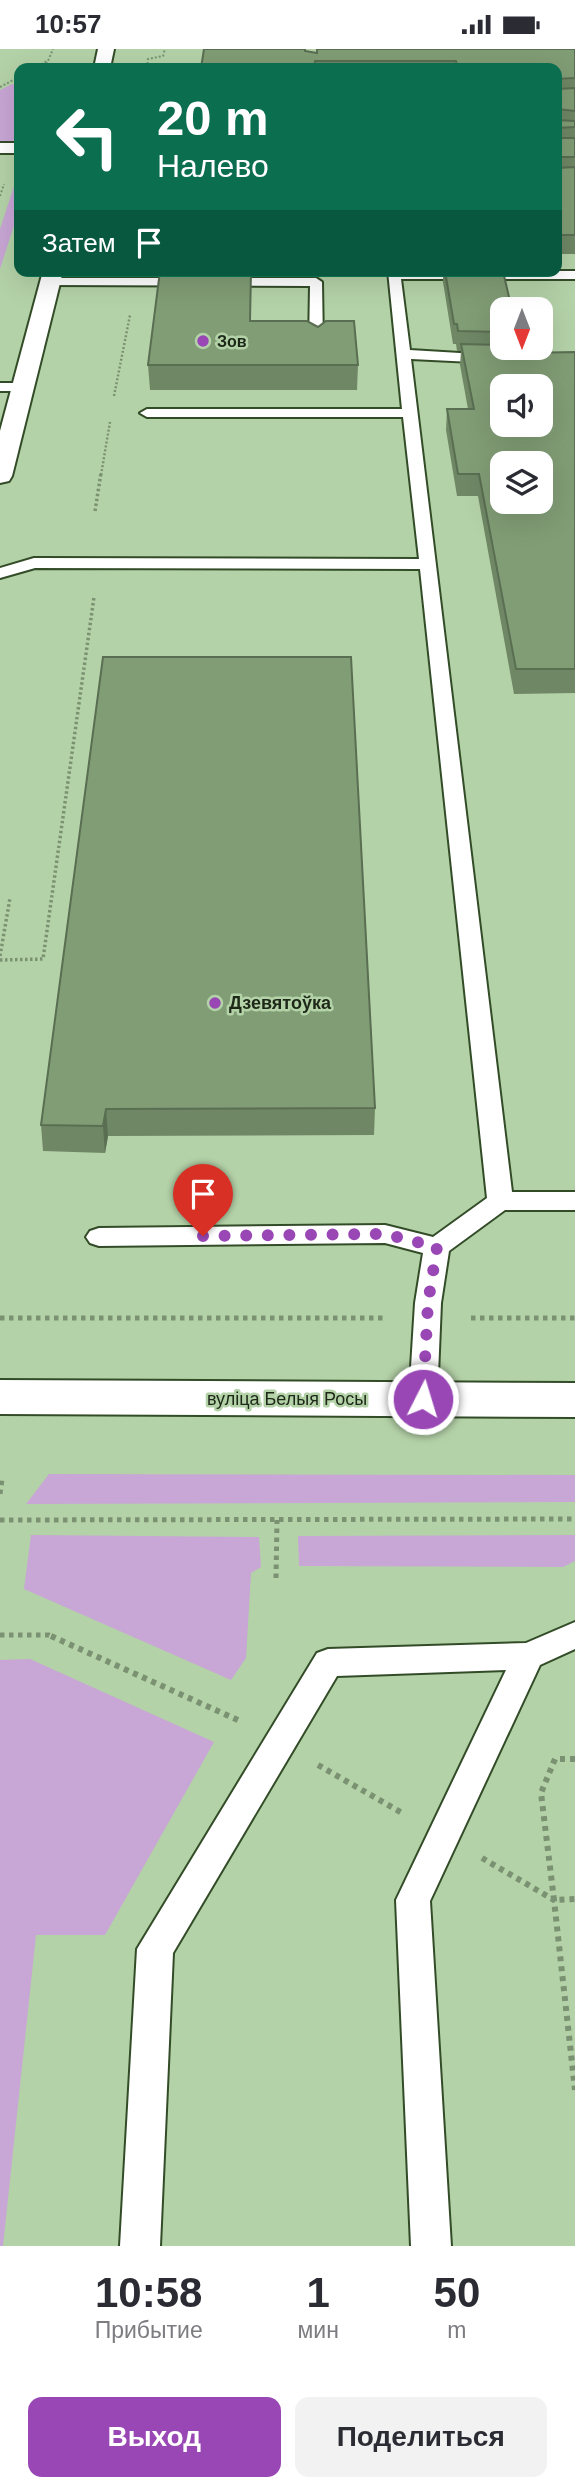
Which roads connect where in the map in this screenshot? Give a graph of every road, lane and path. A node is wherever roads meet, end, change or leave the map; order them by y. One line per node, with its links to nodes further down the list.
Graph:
1 (44, 49): 4 (path)
2 (53, 49): 4 (path)
3 (165, 49): 8 (path)
4 (50, 53): 5 (path)
5 (47, 60): 6 (path); 7 (path)
6 (42, 63)
7 (46, 63)
8 (148, 63)
9 (14, 80): 10 (path)
10 (9, 83): 11 (path); 12 (path)
11 (14, 83)
12 (0, 87)
13 (52, 277): 15 (lane); 19 (main road)
14 (394, 277): 16 (lane)
15 (316, 345)
16 (402, 355): 17 (lane); 20 (lane)
17 (490, 358)
18 (0, 387): 19 (lane)
19 (23, 387): 22 (main road)
20 (410, 412): 21 (lane); 24 (lane)
21 (147, 413)
22 (0, 476)
23 (100, 562): 24 (lane); 25 (lane); 27 (path)
24 (427, 564): 28 (lane)
25 (0, 573)
26 (9, 898): 27 (path)
27 (0, 958)
28 (500, 1201): 29 (lane); 31 (lane)
29 (575, 1201)
30 (99, 1237): 31 (lane)
31 (437, 1247): 33 (lane)
32 (0, 1318): 33 (path)
33 (428, 1318): 34 (path); 36 (lane)
34 (575, 1318)
35 (0, 1397): 36 (main road, вуліца Белыя Росы)
36 (423, 1399): 37 (main road, вуліца Белыя Росы)
37 (575, 1400)
38 (2, 1479): 39 (path)
39 (0, 1494)
40 (277, 1519): 41 (path); 42 (path); 43 (path)
41 (575, 1519)
42 (0, 1520)
43 (276, 1578)
44 (0, 1635): 47 (path)
45 (575, 1635): 46 (lane)
46 (529, 1656): 47 (lane); 49 (lane)
47 (279, 1743): 49 (path); 53 (lane)
48 (575, 1759): 51 (path)
49 (444, 1836): 51 (path); 54 (lane)
50 (575, 1899): 51 (path)
51 (554, 1900): 52 (path)
52 (575, 2090)
53 (140, 2246)
54 (431, 2246)

